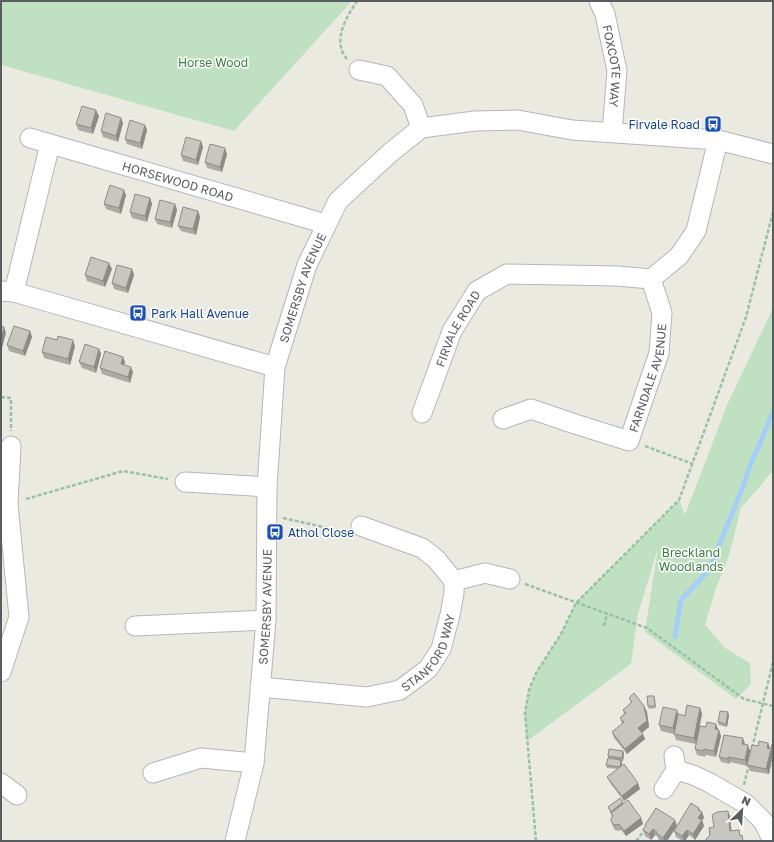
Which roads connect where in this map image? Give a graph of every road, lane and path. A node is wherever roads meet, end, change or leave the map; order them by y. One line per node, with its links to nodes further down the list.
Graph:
1 (357, 1): 3 (path)
2 (599, 1): 5 (street, FOXCOTE WAY)
3 (359, 70): 4 (street)
4 (421, 128): 5 (street); 11 (street, SOMERSBY AVENUE)
5 (612, 132): 7 (street)
6 (30, 138): 8 (street, HORSEWOOD ROAD)
7 (718, 140): 9 (street); 12 (street)
8 (50, 144): 11 (street, HORSEWOOD ROAD); 13 (street)
9 (773, 154)
10 (773, 212): 20 (path)
11 (326, 224): 14 (street, SOMERSBY AVENUE)
12 (650, 279): 16 (street, FIRVALE ROAD); 18 (street, FARNDALE AVENUE)
13 (7, 291): 14 (street)
14 (275, 367): 22 (street, SOMERSBY AVENUE)
15 (1, 397): 19 (path)
16 (422, 413)
17 (503, 419): 18 (street, FARNDALE AVENUE)
18 (629, 441): 20 (path)
19 (11, 446): 23 (street)
20 (693, 464): 28 (path)
21 (185, 482): 22 (street); 23 (path)
22 (266, 487): 24 (street, SOMERSBY AVENUE)
23 (8, 504): 34 (street)
24 (266, 514): 25 (path); 30 (street, SOMERSBY AVENUE)
25 (361, 526): 27 (street)
26 (510, 579): 27 (street); 28 (path)
27 (454, 581): 35 (street, STANFORD WAY)
28 (576, 603): 29 (path); 48 (path)
29 (607, 614): 32 (path); 36 (path)
30 (266, 620): 31 (street); 35 (street, SOMERSBY AVENUE)
31 (135, 626)
32 (604, 626)
33 (773, 662): 36 (path)
34 (1, 672)
35 (260, 687): 40 (street, SOMERSBY AVENUE)
36 (763, 703): 37 (path); 38 (path)
37 (773, 706)
38 (751, 754)
39 (749, 762): 45 (path)
40 (254, 763): 41 (street); 47 (street, SOMERSBY AVENUE)
41 (152, 773)
42 (1, 783): 44 (street)
43 (664, 789): 45 (street)
44 (18, 796)
45 (741, 800): 50 (street)
46 (646, 827): 49 (path)
47 (235, 841)
48 (536, 841)
49 (636, 841)
50 (773, 841)

